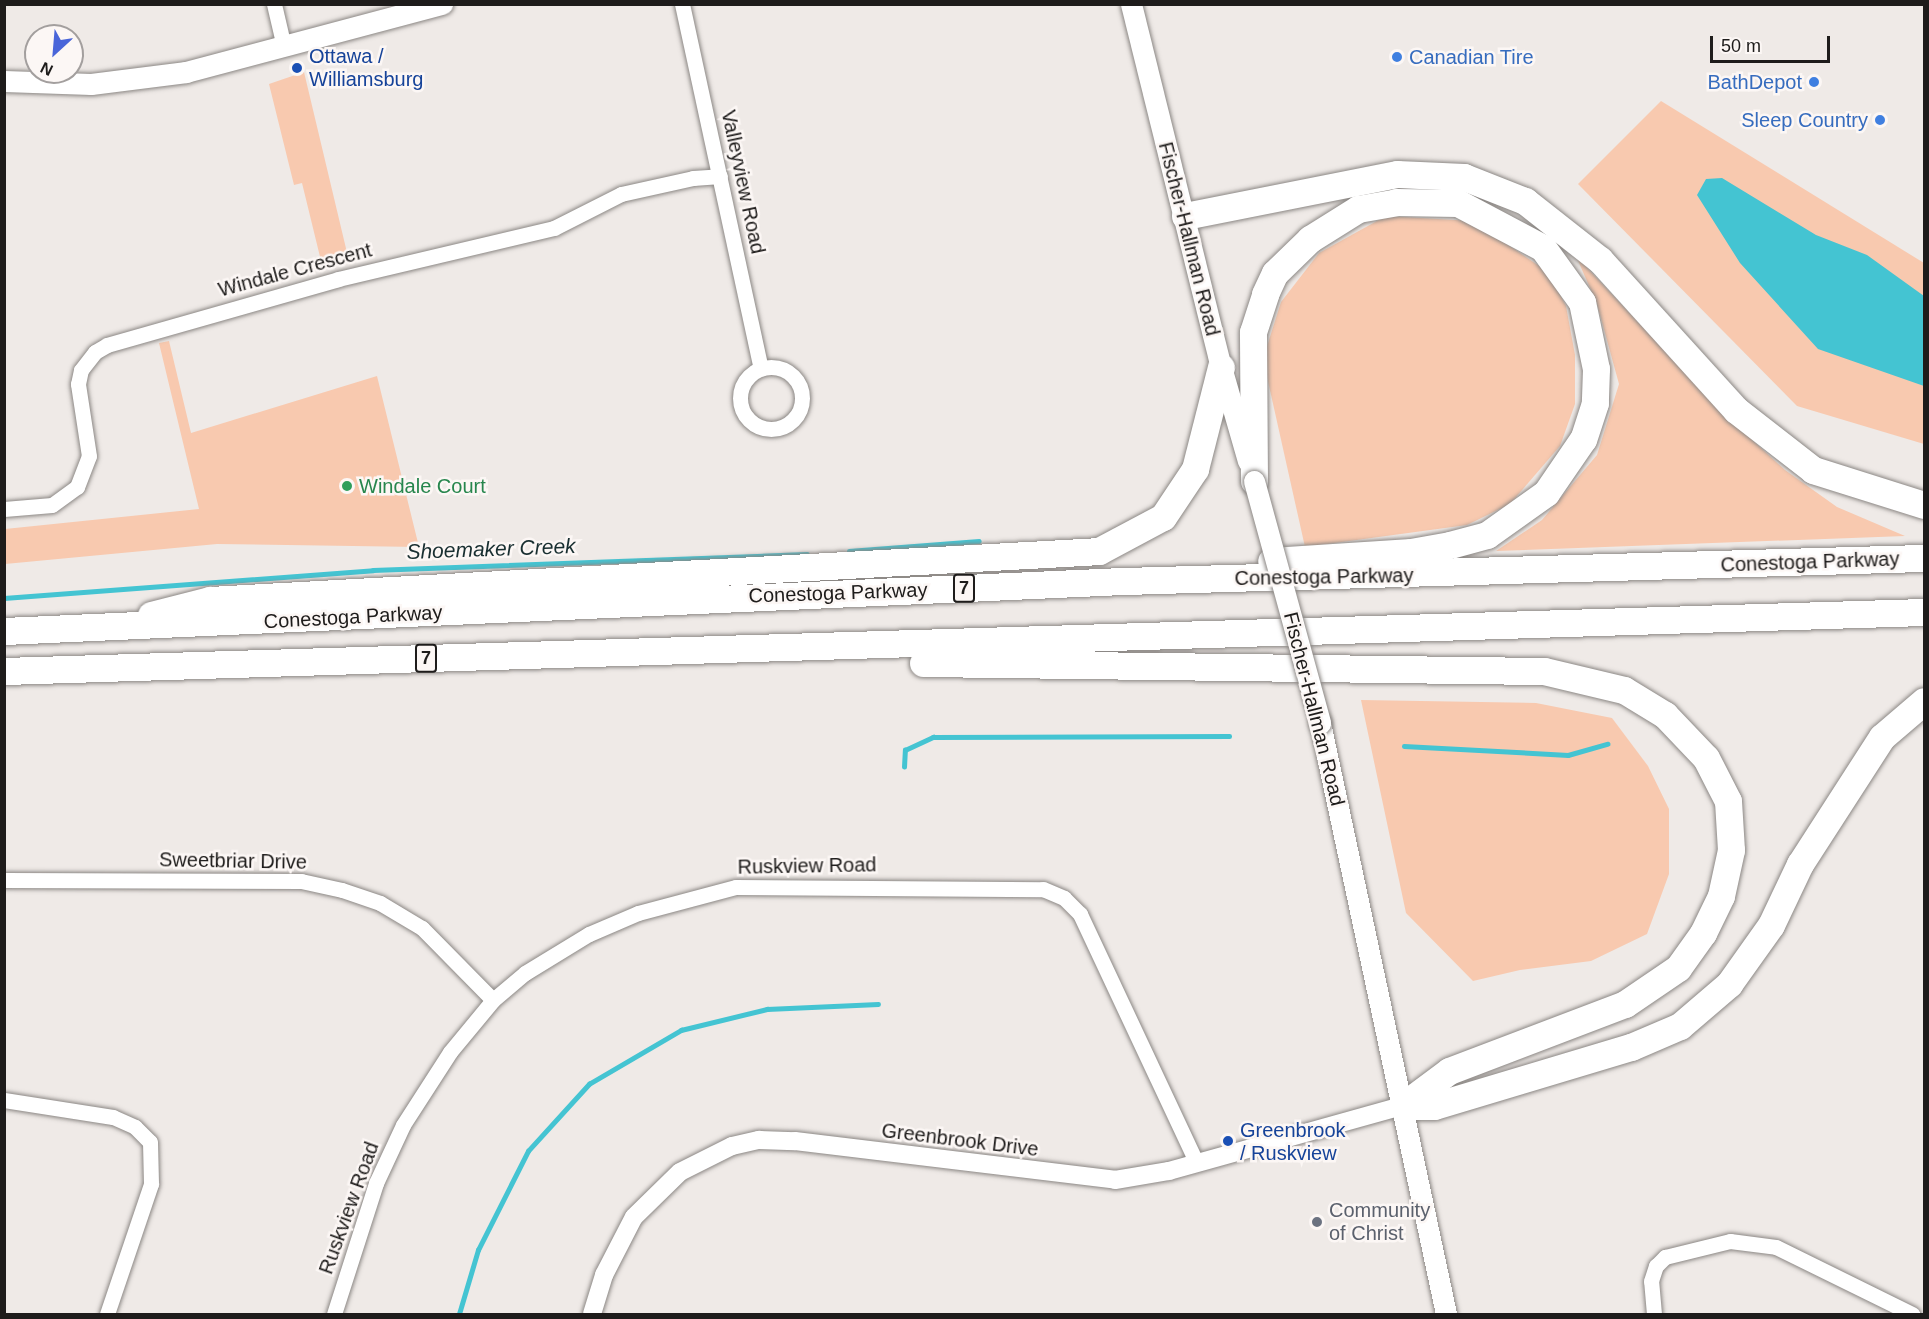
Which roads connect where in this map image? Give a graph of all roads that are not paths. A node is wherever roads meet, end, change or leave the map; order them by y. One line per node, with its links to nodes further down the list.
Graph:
1 (274, 4): 5 (street)
2 (442, 4): 5 (main road)
3 (682, 4): 7 (street, Valleyview Road)
4 (1131, 4): 8 (main road, Fischer-Hallman Road)
5 (284, 46): 6 (main road)
6 (4, 81)
7 (720, 176): 10 (street, Valleyview Road); 13 (street, Windale Crescent)
8 (1183, 207): 9 (main road, Fischer-Hallman Road); 12 (highway)
9 (1221, 367): 11 (main road, Fischer-Hallman Road); 17 (highway)
10 (761, 369): 10 (street)
11 (1254, 481): 15 (highway); 25 (main road, Fischer-Hallman Road, bridge)
12 (1924, 505)
13 (4, 509)
14 (1924, 558): 15 (highway, Conestoga Parkway / 7)
15 (1124, 581): 17 (highway, Conestoga Parkway / 7)
16 (1924, 612): 19 (highway, Conestoga Parkway / 7)
17 (101, 628): 18 (highway, Conestoga Parkway / 7)
18 (4, 631)
19 (821, 649): 20 (highway, Conestoga Parkway / 7); 25 (highway)
20 (4, 671)
21 (1924, 701): 25 (highway)
22 (4, 880): 23 (street, Sweetbriar Drive)
23 (493, 1000): 26 (street, Ruskview Road); 29 (street, Ruskview Road)
24 (4, 1100): 28 (street)
25 (1402, 1106): 26 (street, Greenbrook Drive); 31 (main road, Fischer-Hallman Road)
26 (1196, 1162): 30 (street, Greenbrook Drive)
27 (1887, 1310): 32 (street); 33 (street)
28 (107, 1314)
29 (334, 1314)
30 (592, 1314)
31 (1446, 1314)
32 (1654, 1314)
33 (1912, 1314)

